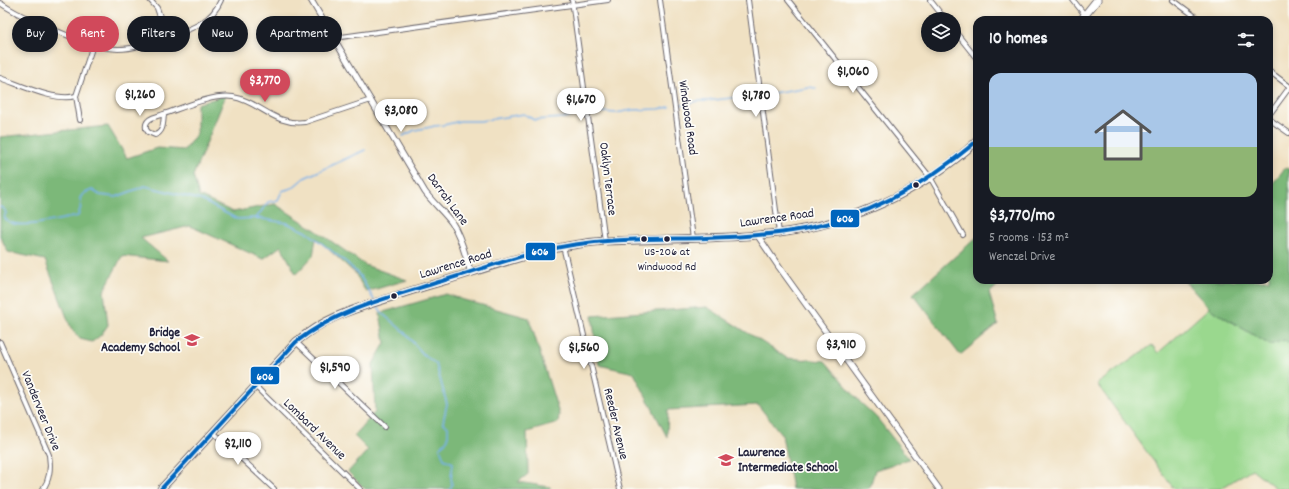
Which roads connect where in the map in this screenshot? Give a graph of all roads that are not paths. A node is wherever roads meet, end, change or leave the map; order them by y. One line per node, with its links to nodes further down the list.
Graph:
1 (150, 0): 15 (street)
2 (221, 0): 20 (street)
3 (311, 0): 16 (street, Darrah Lane)
4 (608, 0): 12 (street)
5 (660, 0): 42 (street, Windwood Road)
6 (748, 0): 39 (street)
7 (788, 0): 38 (street)
8 (930, 0): 14 (street)
9 (1073, 0): 17 (street)
10 (1097, 0): 18 (main road)
11 (1173, 0): 19 (street)
12 (573, 2): 22 (street); 43 (street, Oaklyn Terrace)
13 (0, 3): 21 (street)
14 (939, 12)
15 (160, 16)
16 (321, 16)
17 (1082, 16)
18 (1085, 16)
19 (1195, 16)
20 (190, 30)
21 (66, 35)
22 (342, 37)
23 (961, 39): 26 (street)
24 (342, 51): 31 (street, Darrah Lane)
25 (91, 52): 30 (street)
26 (973, 54)
27 (1273, 74): 29 (street)
28 (0, 78): 30 (street)
29 (1289, 87): 32 (street)
30 (76, 96): 34 (street)
31 (371, 100): 33 (street); 45 (street, Darrah Lane)
32 (1273, 109)
33 (164, 114): 33 (street)
34 (80, 120)
35 (1273, 123): 36 (street)
36 (1289, 133)
37 (973, 144): 38 (main road, Lawrence Road)
38 (930, 177): 39 (main road, Lawrence Road); 40 (street)
39 (780, 233): 41 (main road, Lawrence Road)
40 (963, 235)
41 (758, 236): 42 (main road, Lawrence Road); 56 (street)
42 (693, 238): 43 (main road, Lawrence Road)
43 (605, 241): 44 (main road, Lawrence Road)
44 (563, 246): 45 (main road, Lawrence Road); 55 (street, Reeder Avenue)
45 (471, 273): 47 (main road, Lawrence Road)
46 (0, 342): 51 (street, Vanderveer Drive)
47 (296, 342): 48 (main road, Lawrence Road); 49 (street)
48 (255, 386): 50 (main road, Lawrence Road); 54 (street, Lombard Avenue)
49 (385, 427)
50 (213, 432): 52 (main road, Lawrence Road); 53 (street)
51 (43, 489)
52 (161, 489)
53 (274, 489)
54 (360, 489)
55 (620, 489)
56 (939, 489)

